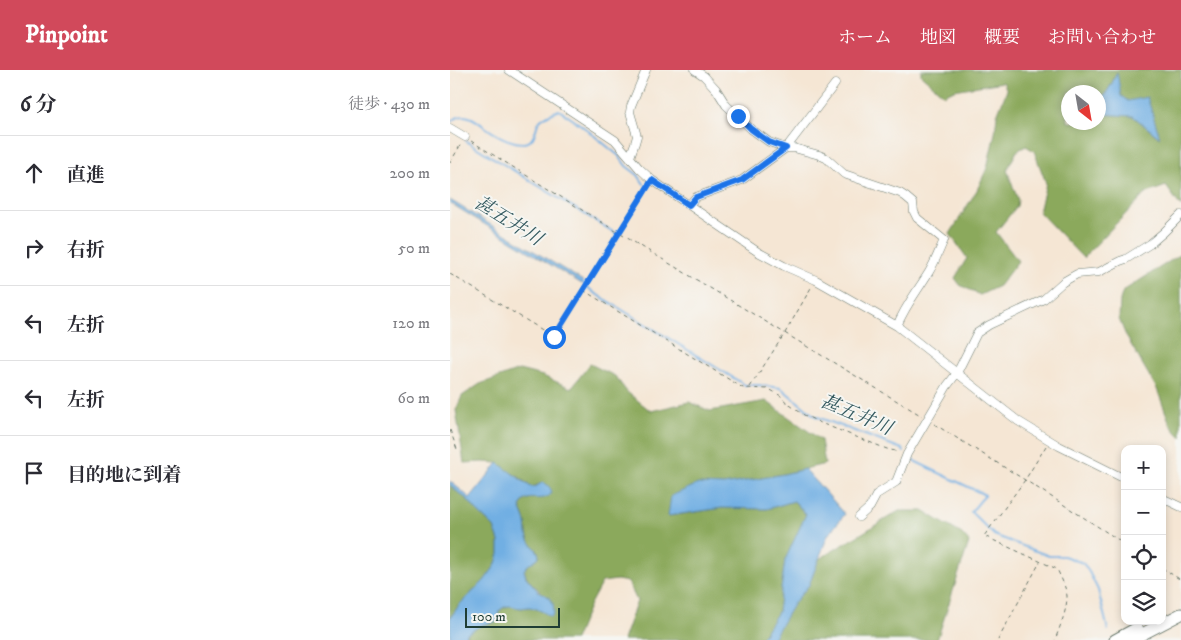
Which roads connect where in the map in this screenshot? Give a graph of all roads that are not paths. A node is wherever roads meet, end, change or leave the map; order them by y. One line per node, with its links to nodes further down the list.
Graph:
1 (509, 70): 8 (street)
2 (646, 70): 8 (street)
3 (695, 70): 7 (street)
4 (834, 84): 7 (street)
5 (450, 128): 6 (street)
6 (465, 138)
7 (786, 148): 9 (street); 11 (street)
8 (630, 157): 9 (street)
9 (689, 205): 11 (street)
10 (1181, 215): 12 (street)
11 (897, 326): 12 (street)
12 (957, 373): 13 (street); 16 (street)
13 (1121, 477)
14 (1166, 500): 15 (street)
15 (1181, 507)
16 (859, 517)
17 (1181, 606): 18 (highway)
18 (1166, 613)
19 (1181, 614): 22 (highway)
20 (1143, 625): 21 (highway)
21 (1114, 640)
22 (1130, 640)

